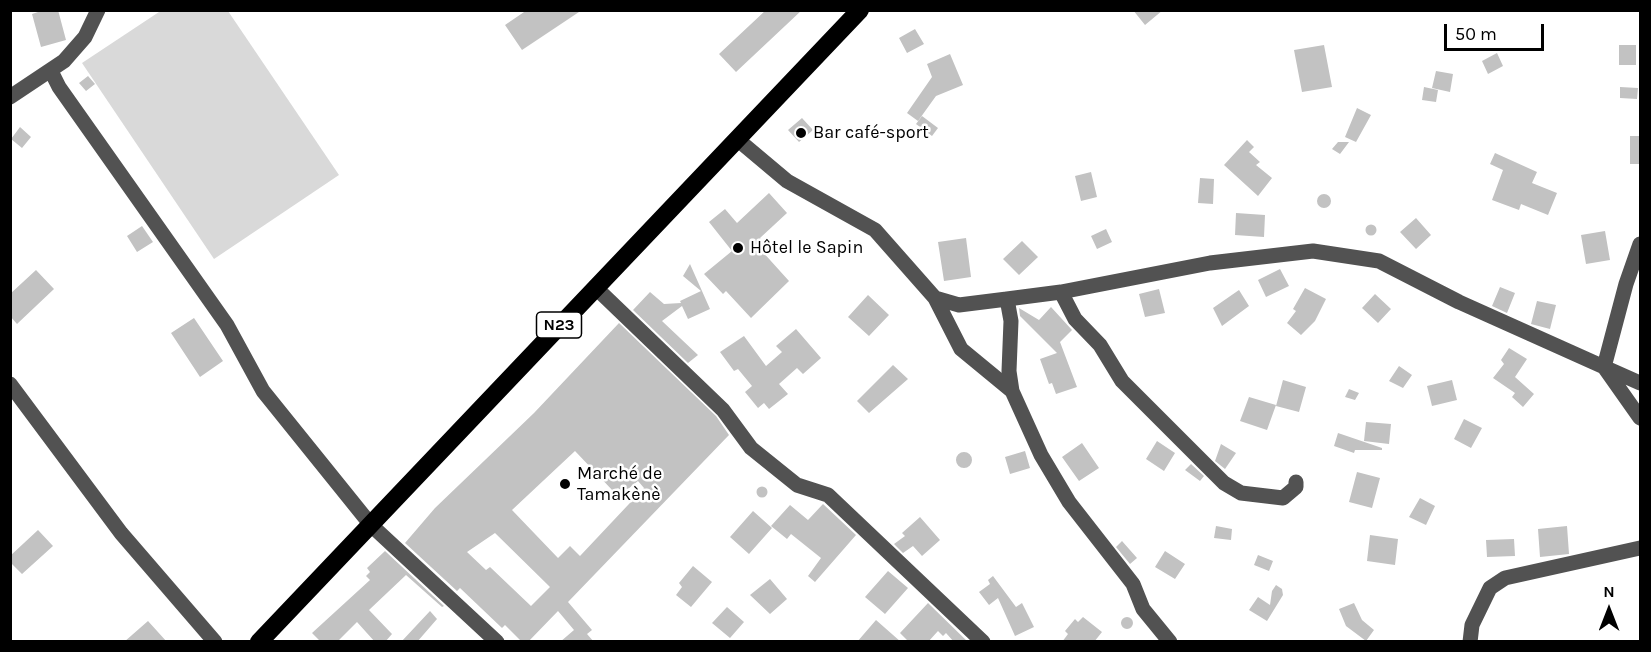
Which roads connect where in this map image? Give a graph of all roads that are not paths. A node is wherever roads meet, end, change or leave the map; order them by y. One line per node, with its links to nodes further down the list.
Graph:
1 (98, 10): 3 (street)
2 (860, 10): 5 (highway, N23)
3 (51, 71): 4 (street); 17 (street)
4 (10, 96)
5 (737, 139): 7 (highway, N23); 9 (street)
6 (1641, 244): 11 (street)
7 (596, 286): 17 (highway, N23); 22 (street)
8 (1061, 292): 10 (street); 11 (street); 16 (street)
9 (934, 298): 10 (street); 14 (street)
10 (1007, 299): 14 (street)
11 (1605, 367): 12 (street); 15 (street)
12 (1641, 383)
13 (10, 384): 19 (street)
14 (1012, 392): 23 (street)
15 (1641, 418)
16 (1296, 482)
17 (371, 525): 20 (highway, N23); 21 (street)
18 (1641, 548): 24 (street)
19 (215, 642)
20 (258, 642)
21 (497, 642)
22 (983, 642)
23 (1170, 642)
24 (1470, 642)

